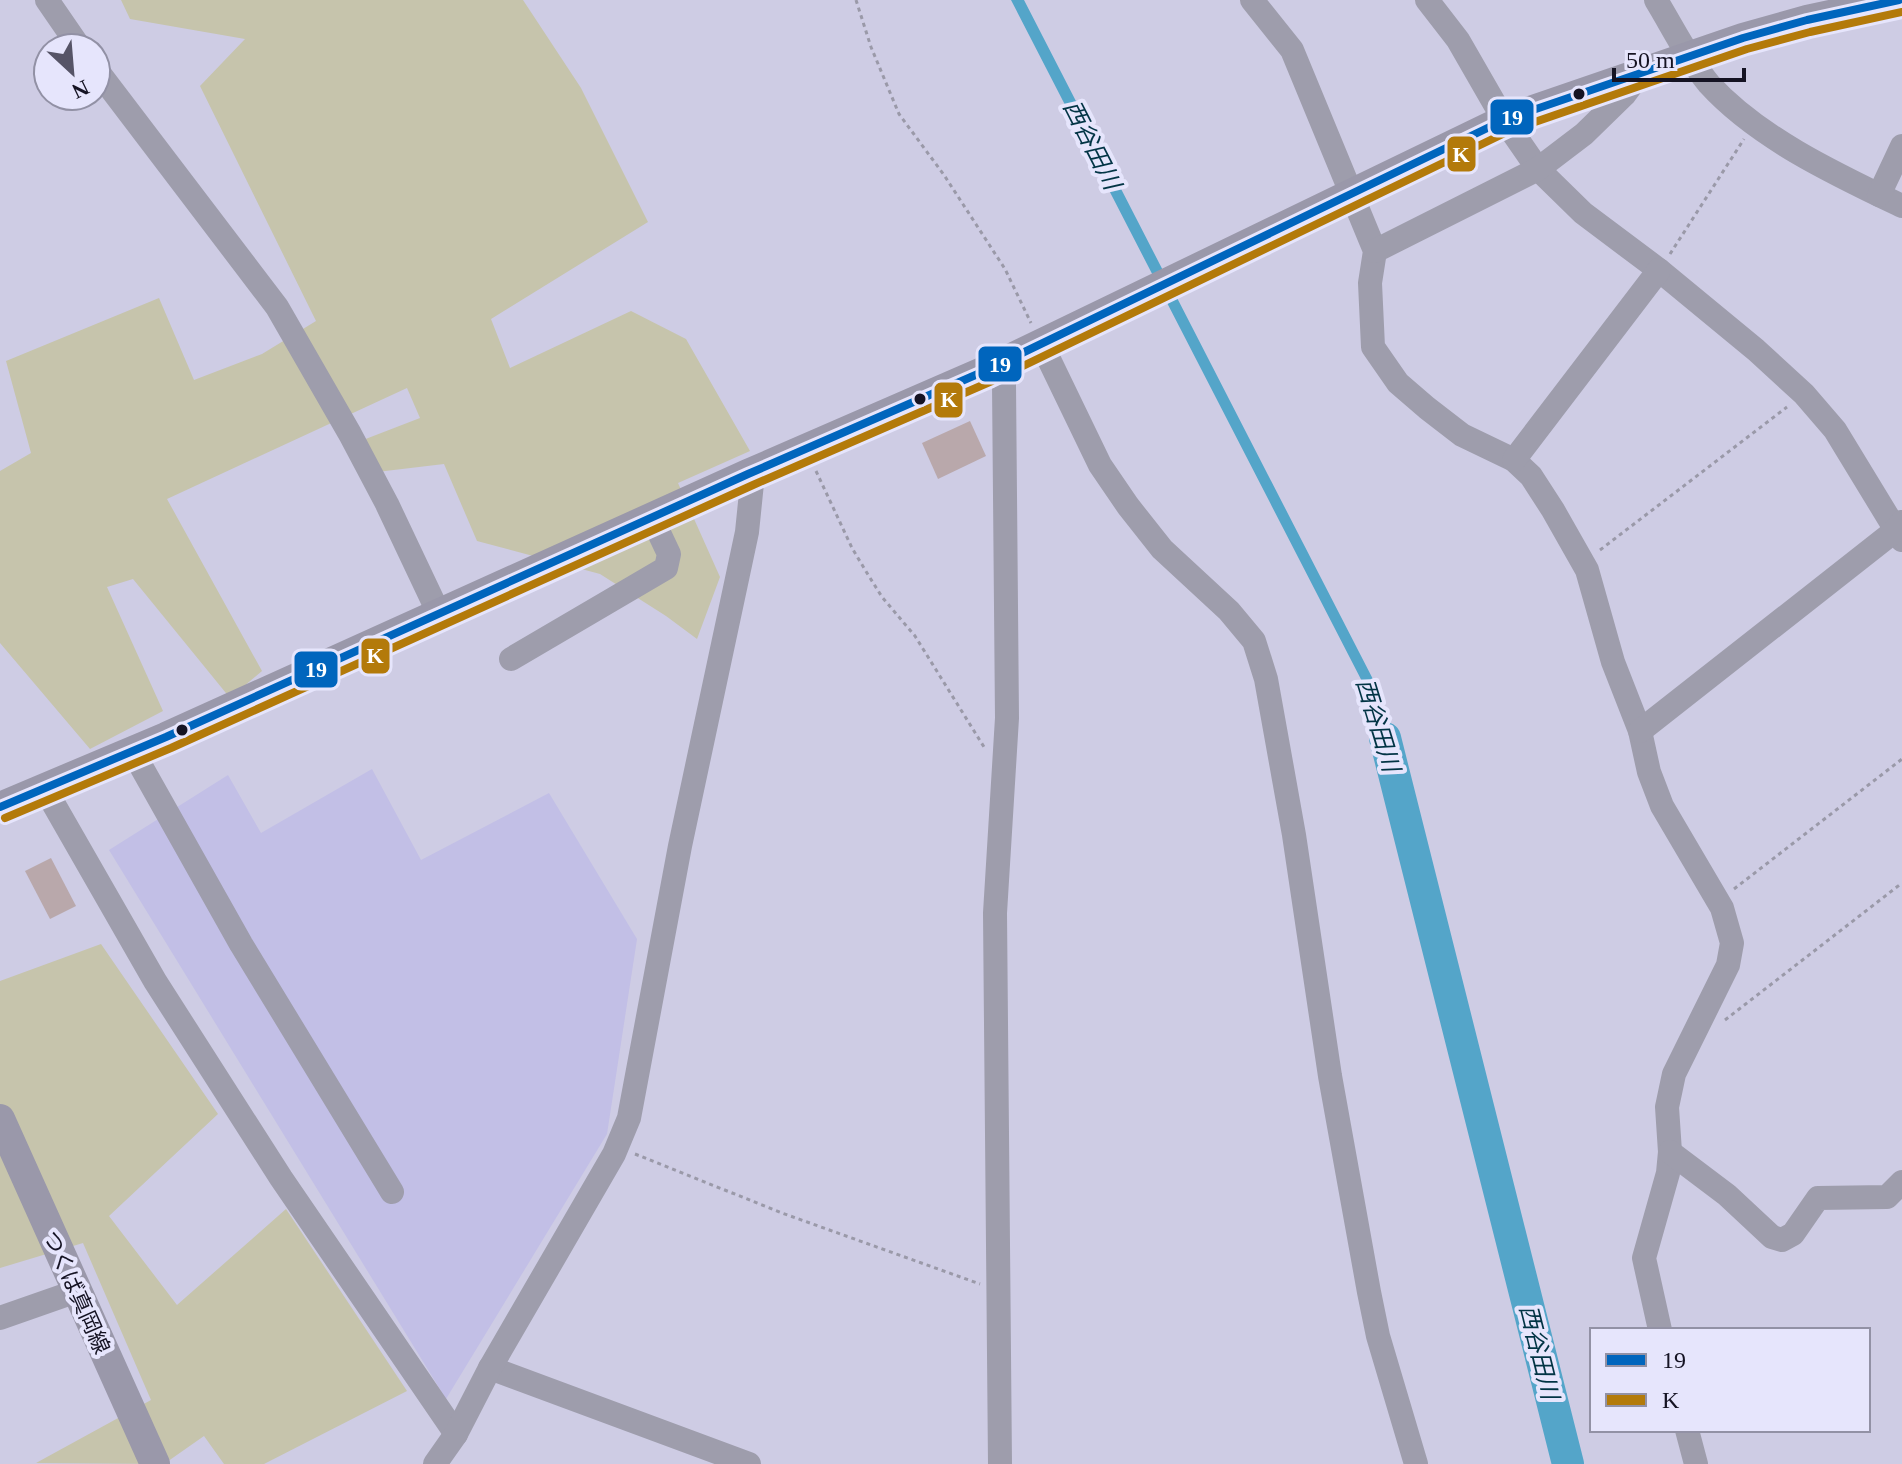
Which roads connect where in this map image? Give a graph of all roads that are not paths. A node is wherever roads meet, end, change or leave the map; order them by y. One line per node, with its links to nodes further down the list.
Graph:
1 (47, 0): 6 (street)
2 (1252, 0): 13 (street)
3 (1427, 0): 10 (street)
4 (1656, 0): 7 (street)
5 (1899, 0): 7 (main road)
6 (69, 32)
7 (1689, 55): 8 (main road); 14 (street)
8 (1641, 72): 10 (main road); 12 (street)
9 (112, 90): 24 (street)
10 (1504, 120): 12 (street); 13 (main road)
11 (1902, 146): 14 (street)
12 (1538, 169): 16 (street); 17 (street)
13 (1351, 193): 16 (street); 18 (main road)
14 (1879, 195): 15 (street)
15 (1902, 206)
16 (1375, 251): 20 (street)
17 (1659, 270): 20 (street); 23 (street)
18 (1042, 345): 19 (main road); 44 (street)
19 (1000, 364): 21 (main road); 43 (street)
20 (1514, 460): 26 (street)
21 (748, 474): 22 (main road); 37 (street)
22 (652, 518): 24 (main road); 25 (street)
23 (1900, 531): 26 (street)
24 (440, 616): 27 (main road)
25 (511, 659)
26 (1640, 731): 31 (street)
27 (133, 752): 28 (main road); 33 (street)
28 (45, 789): 29 (main road); 39 (street)
29 (0, 807)
30 (0, 1119): 34 (main road, つくば真岡線)
31 (1670, 1152): 32 (street); 36 (street)
32 (1902, 1182)
33 (392, 1192)
34 (77, 1291): 35 (street); 40 (main road, つくば真岡線)
35 (0, 1318)
36 (1660, 1328)
37 (490, 1368): 39 (street); 42 (street)
38 (1688, 1432): 45 (street)
39 (456, 1434): 41 (street)
40 (155, 1464)
41 (435, 1464)
42 (749, 1464)
43 (1000, 1464)
44 (1416, 1464)
45 (1696, 1464)

